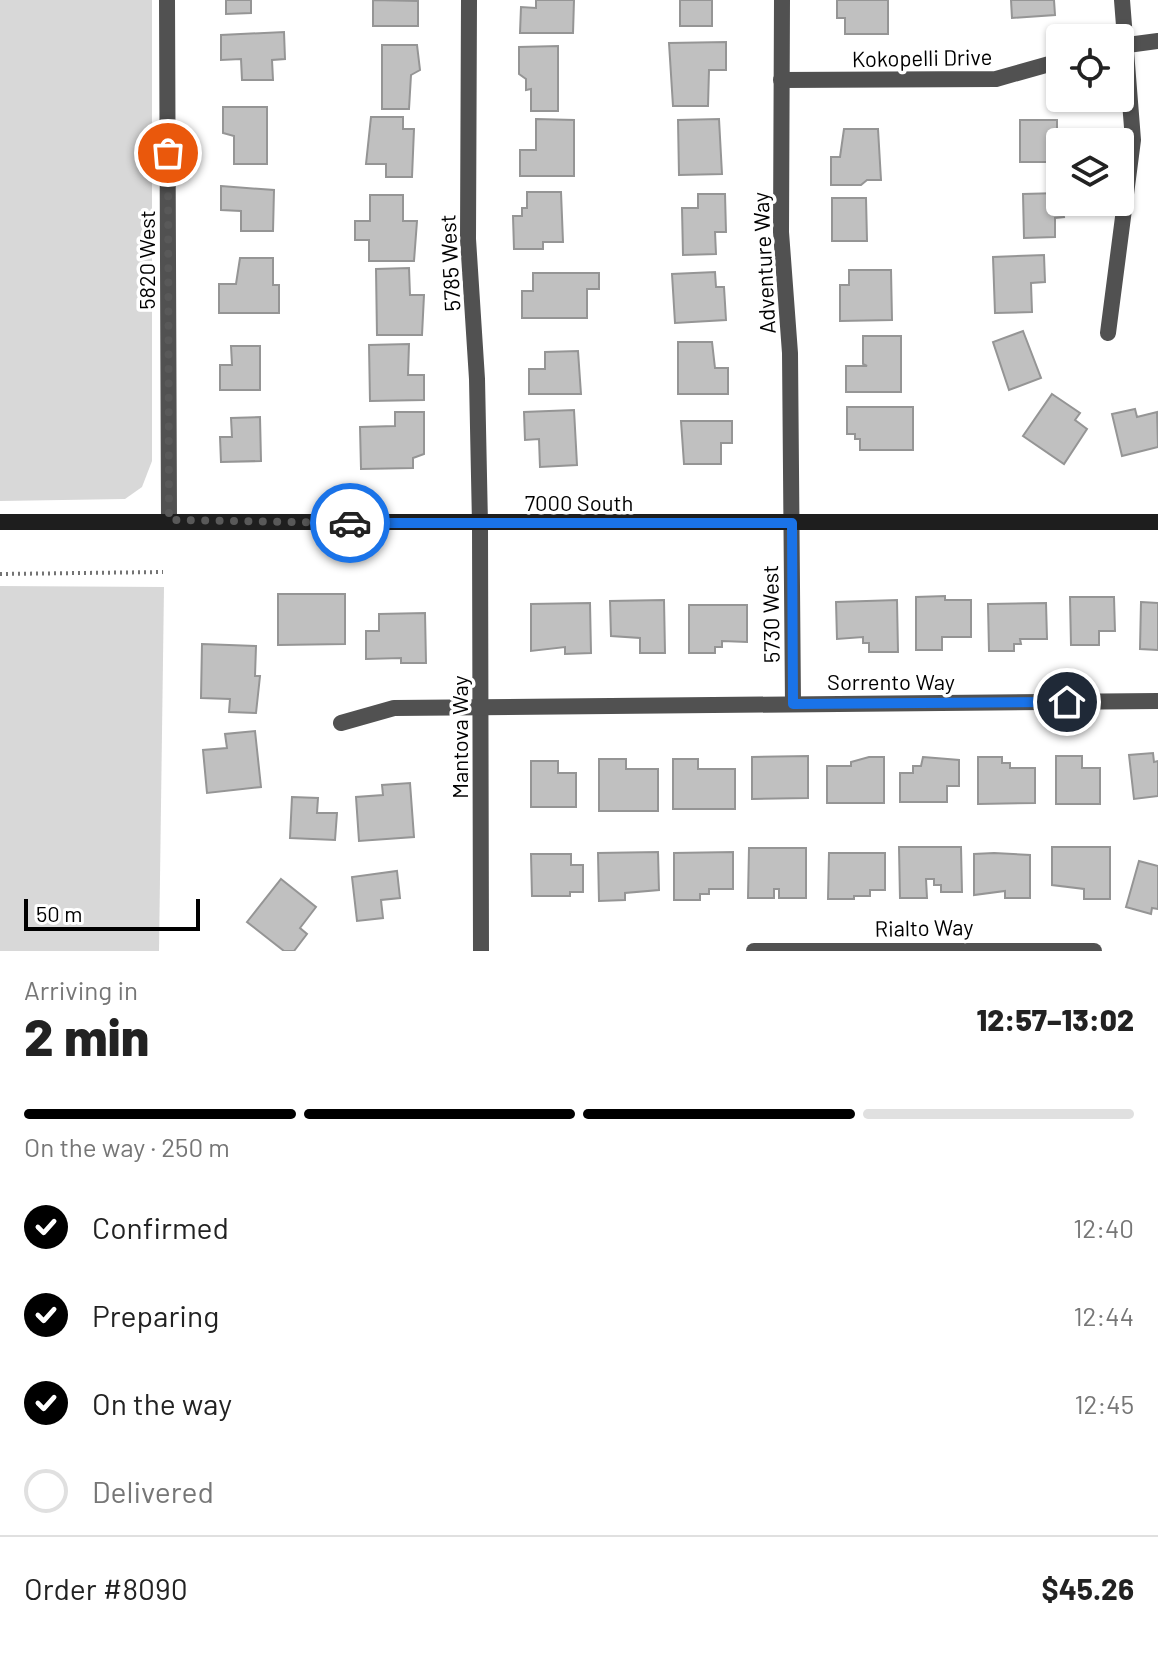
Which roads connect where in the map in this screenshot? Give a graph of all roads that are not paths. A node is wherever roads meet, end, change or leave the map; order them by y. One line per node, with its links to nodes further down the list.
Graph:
1 (167, 0): 12 (street, 5820 West)
2 (469, 0): 16 (street, 5785 West)
3 (782, 0): 9 (street, Adventure Way)
4 (1122, 0): 5 (street)
5 (1123, 24)
6 (1158, 41): 7 (street)
7 (1134, 44)
8 (1046, 65): 9 (street, Kokopelli Drive)
9 (781, 80): 15 (street, Adventure Way)
10 (1129, 112): 11 (street)
11 (1108, 333)
12 (169, 520): 13 (street, 7000 South); 16 (street, 7000 South)
13 (0, 522)
14 (1158, 522): 15 (street, 7000 South)
15 (792, 523): 16 (street, 7000 South); 18 (street, 5730 West)
16 (480, 524): 19 (street, Mantova Way)
17 (1158, 701): 18 (street, Sorrento Way)
18 (793, 704): 19 (street, Sorrento Way)
19 (481, 706): 20 (street, Sorrento Way); 22 (street, Mantova Way)
20 (341, 723)
21 (1044, 950): 23 (street, Rialto Way); 24 (street, Rialto Way)
22 (481, 951)
23 (754, 951)
24 (1094, 951)

